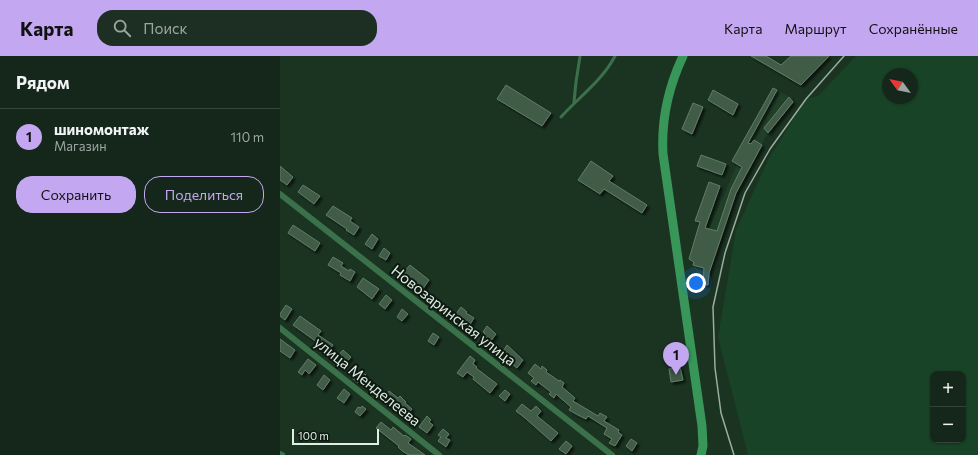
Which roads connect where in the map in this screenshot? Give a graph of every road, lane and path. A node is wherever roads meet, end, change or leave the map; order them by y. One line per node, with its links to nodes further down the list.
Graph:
1 (580, 56): 4 (lane)
2 (615, 56): 4 (lane)
3 (683, 56): 10 (main road)
4 (574, 102): 5 (lane)
5 (560, 117)
6 (280, 194): 9 (street, Новозаринская улица)
7 (280, 328): 8 (street, улица Менделеева)
8 (439, 455)
9 (612, 455)
10 (701, 455)

